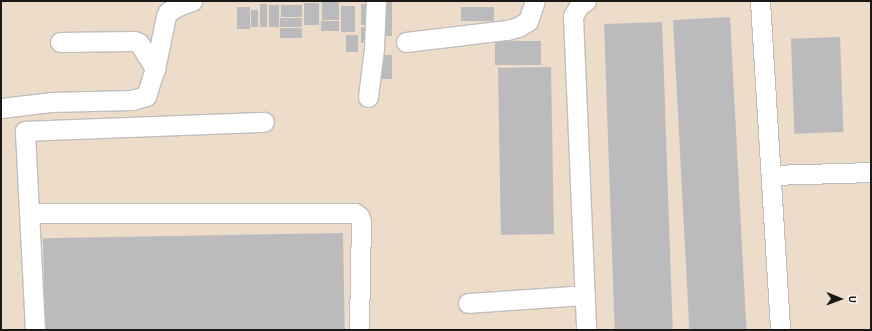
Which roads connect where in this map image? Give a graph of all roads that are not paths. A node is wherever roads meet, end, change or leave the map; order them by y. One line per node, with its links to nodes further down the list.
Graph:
1 (192, 1): 8 (lane)
2 (376, 1): 9 (lane)
3 (535, 1): 7 (lane)
4 (586, 1): 15 (lane)
5 (760, 1): 13 (lane)
6 (60, 42): 8 (lane)
7 (406, 42)
8 (155, 69): 10 (lane)
9 (368, 97)
10 (1, 108)
11 (264, 122): 14 (lane)
12 (871, 172): 13 (lane)
13 (771, 175): 20 (lane)
14 (30, 213): 17 (lane); 18 (lane)
15 (585, 295): 16 (lane); 19 (lane)
16 (468, 303)
17 (35, 330)
18 (359, 330)
19 (586, 330)
20 (780, 330)

